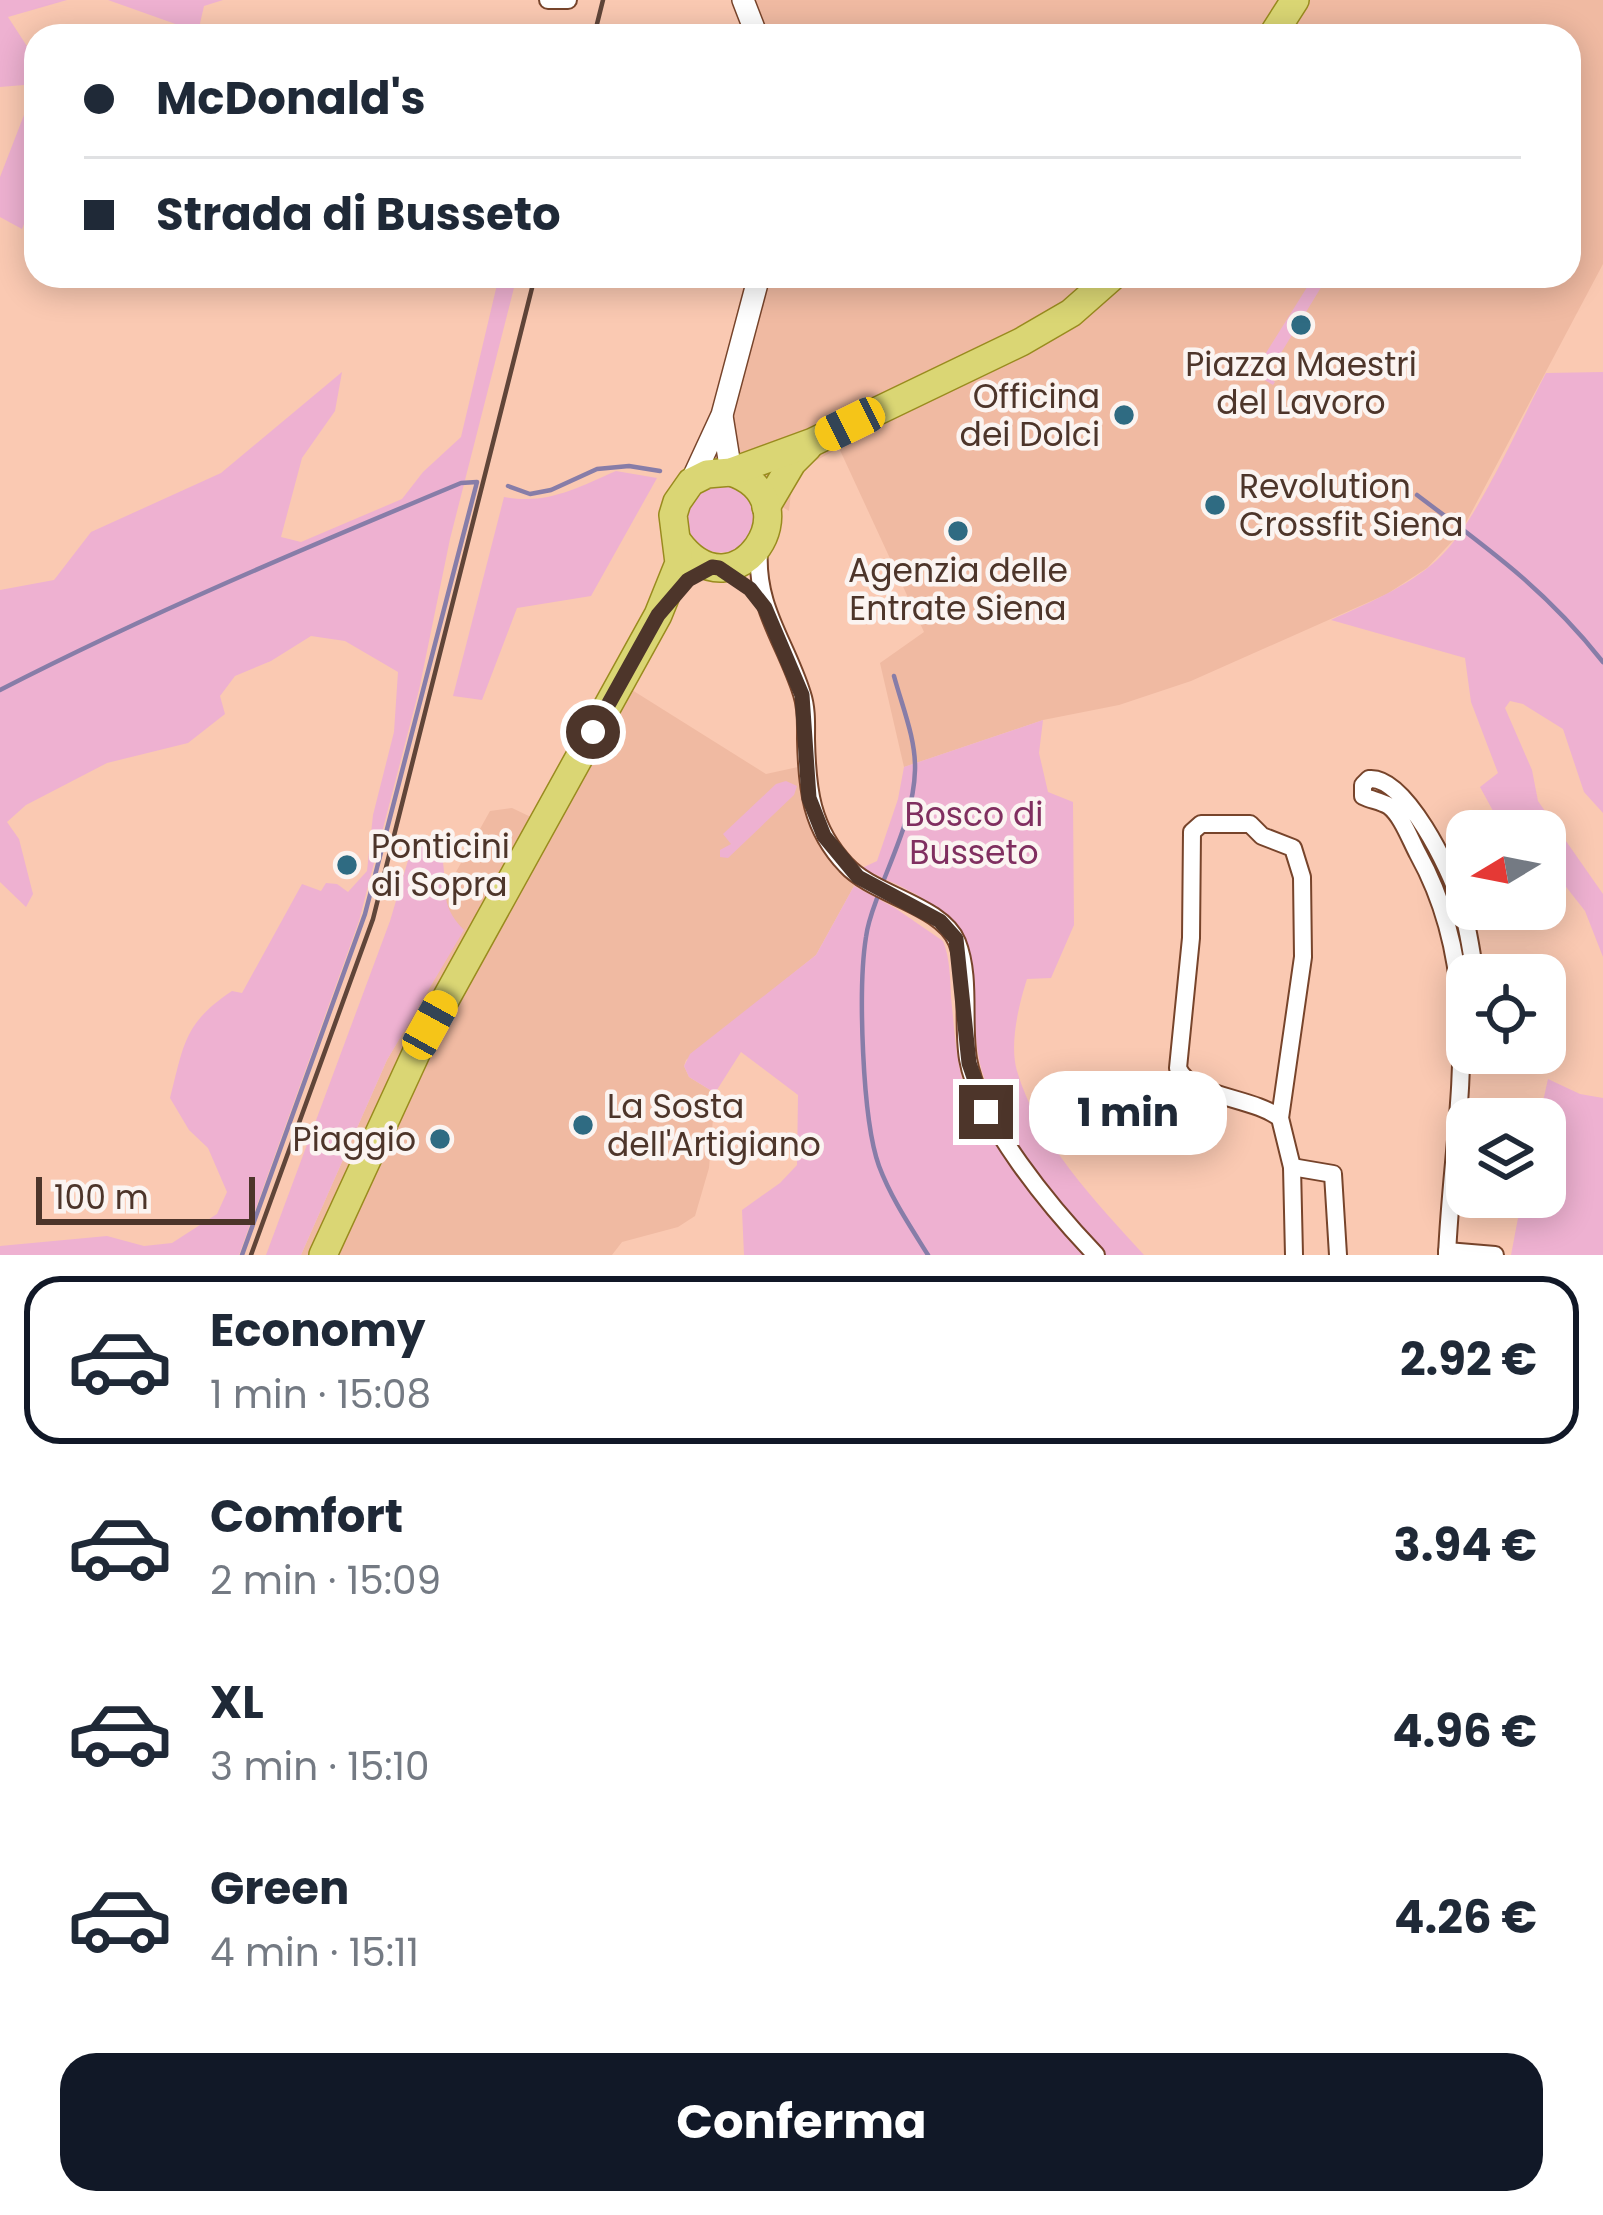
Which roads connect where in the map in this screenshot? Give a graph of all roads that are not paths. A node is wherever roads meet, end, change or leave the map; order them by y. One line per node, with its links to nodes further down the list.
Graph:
1 (548, 0): 2 (street)
2 (568, 0)
3 (757, 288): 5 (street)
4 (1100, 288): 6 (main road)
5 (722, 416): 7 (street); 8 (street)
6 (813, 442): 7 (main road); 9 (main road)
7 (730, 472): 8 (main road); 9 (main road)
8 (691, 482): 10 (main road)
9 (766, 507): 11 (main road)
10 (678, 542): 12 (main road); 14 (main road)
11 (759, 547): 12 (main road); 13 (street)
12 (716, 567): 13 (street); 14 (main road)
13 (765, 608): 22 (street)
14 (658, 615): 21 (main road)
15 (1453, 954): 16 (street)
16 (1471, 954)
17 (1464, 1074): 20 (street)
18 (1280, 1118): 18 (street); 19 (street)
19 (1292, 1167): 23 (street); 24 (street)
20 (1447, 1253): 25 (street)
21 (323, 1255)
22 (1096, 1255)
23 (1294, 1255)
24 (1338, 1255)
25 (1496, 1255)

